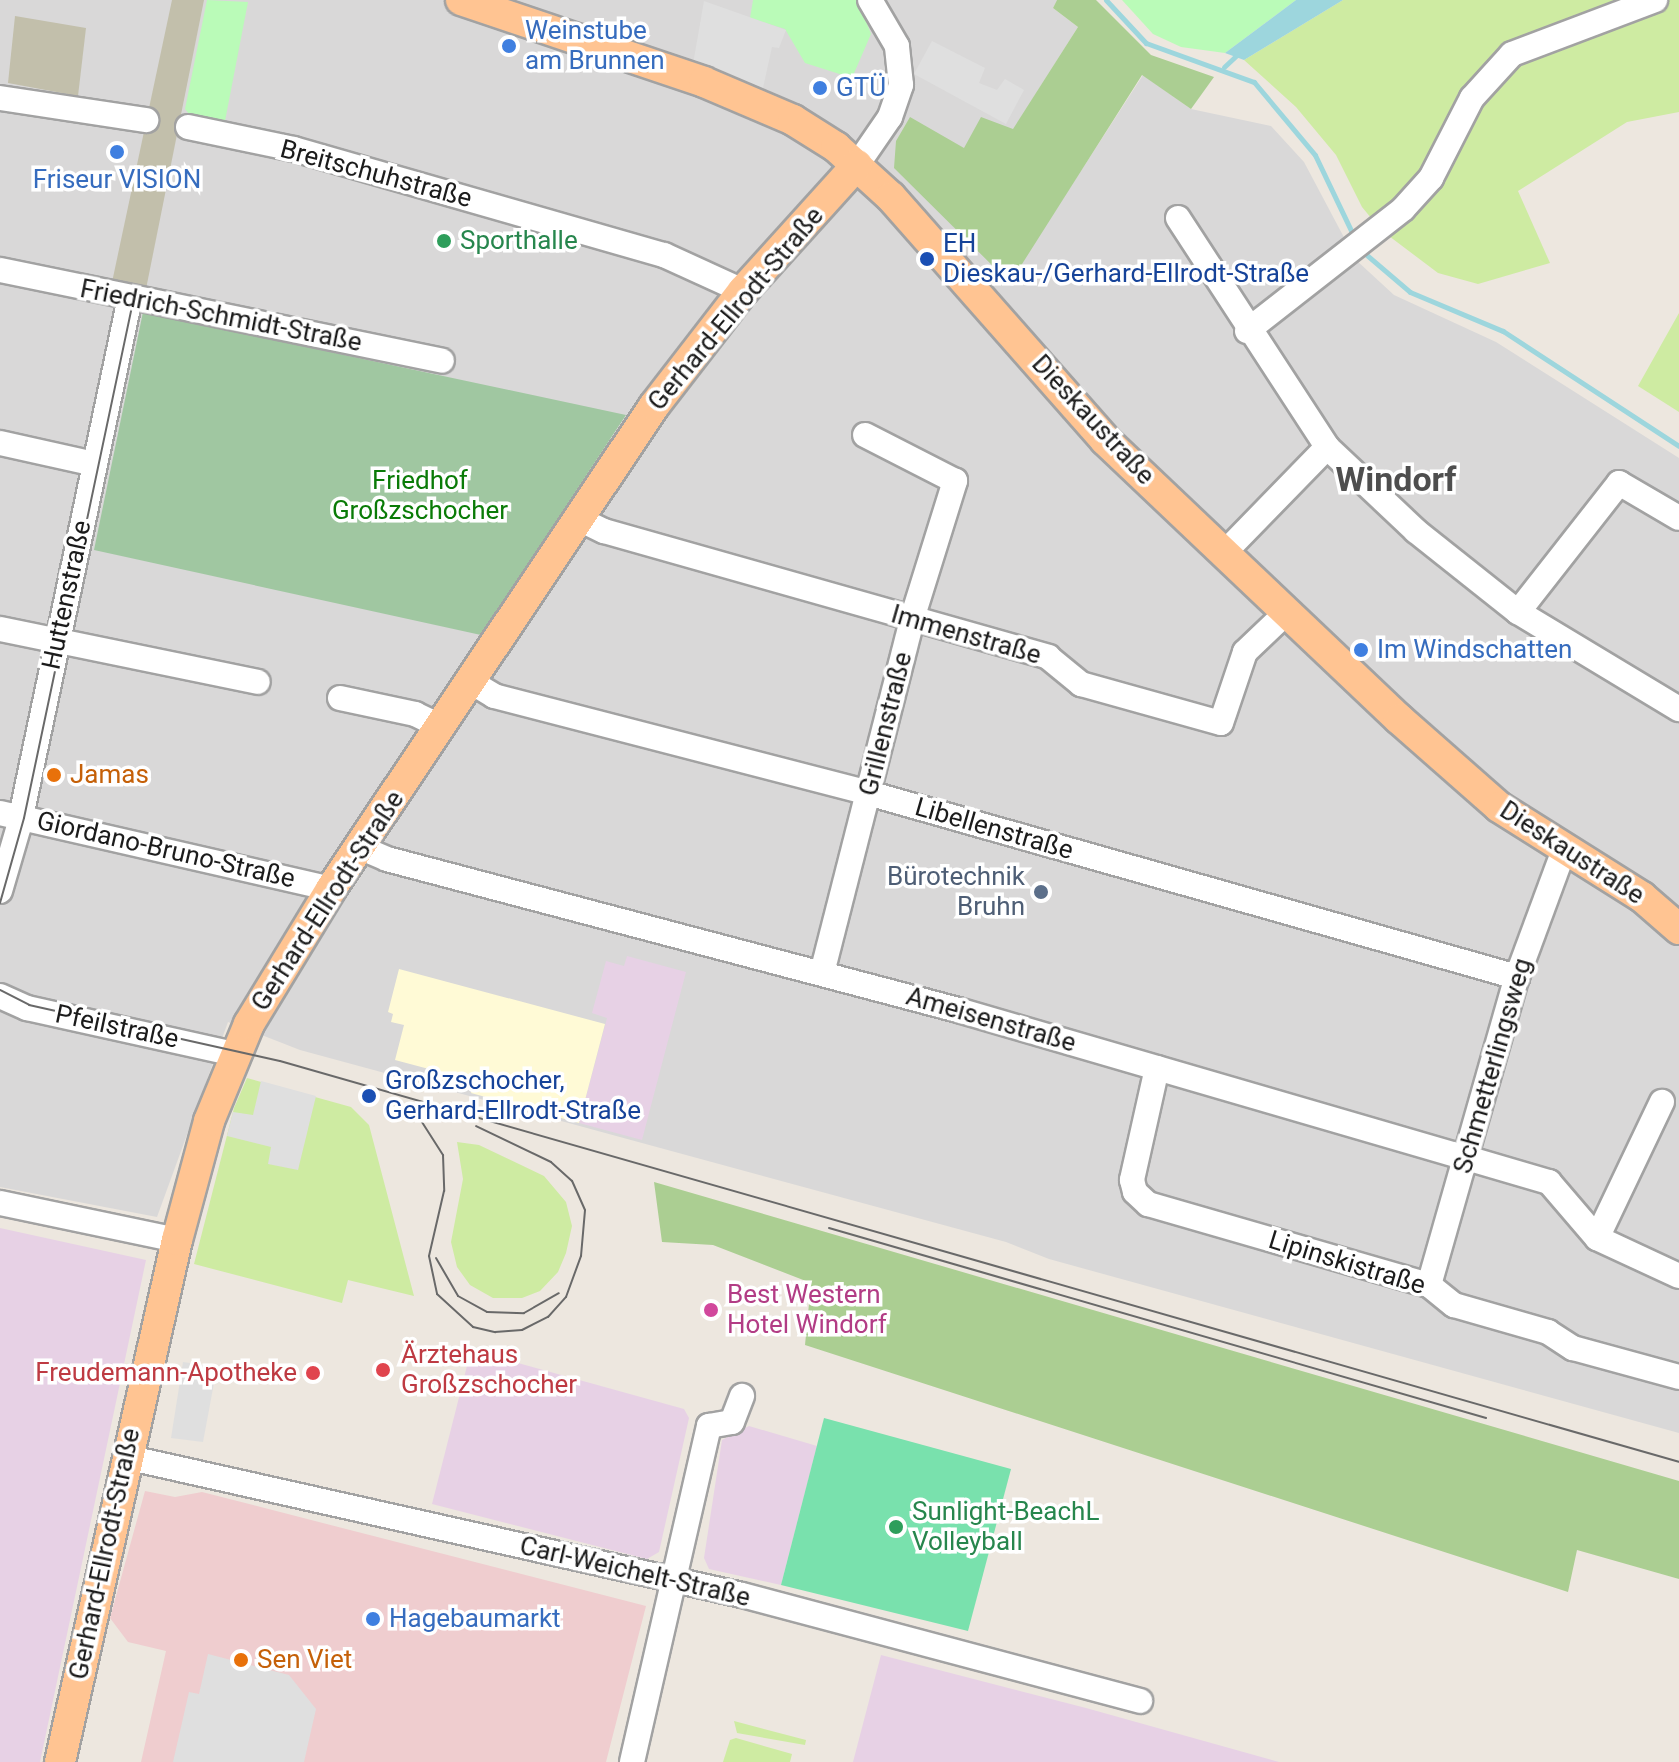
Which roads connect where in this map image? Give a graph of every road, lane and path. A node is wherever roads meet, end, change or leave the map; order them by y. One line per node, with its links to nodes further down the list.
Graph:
1 (870, 0): 7 (street)
2 (1655, 0): 12 (street)
3 (473, 2): 7 (main road, Dieskaustraße)
4 (0, 98): 5 (street)
5 (146, 120)
6 (188, 127): 10 (street, Breitschuhstraße)
7 (857, 165): 10 (main road, Gerhard-Ellrodt-Straße); 20 (main road, Dieskaustraße)
8 (1178, 218): 12 (street)
9 (0, 270): 11 (street, Friedrich-Schmidt-Straße)
10 (743, 291): 18 (main road, Gerhard-Ellrodt-Straße)
11 (130, 298): 13 (street, Friedrich-Schmidt-Straße); 17 (street, Huttenstraße)
12 (1247, 331): 16 (street)
13 (442, 361)
14 (865, 435): 23 (street, Grillenstraße)
15 (0, 443): 17 (street)
16 (1327, 447): 20 (street); 22 (street)
17 (95, 464): 25 (street, Huttenstraße)
18 (577, 518): 23 (street, Immenstraße); 27 (main road, Gerhard-Ellrodt-Straße)
19 (1679, 518): 22 (street)
20 (1226, 551): 21 (main road, Dieskaustraße)
21 (1287, 612): 23 (street, Immenstraße); 34 (main road, Dieskaustraße)
22 (1518, 612): 29 (street)
23 (912, 619): 31 (street, Grillenstraße)
24 (0, 629): 25 (street)
25 (58, 640): 26 (street); 32 (street, Huttenstraße)
26 (258, 682)
27 (471, 682): 30 (main road, Gerhard-Ellrodt-Straße); 31 (street, Libellenstraße)
28 (340, 698): 30 (street)
29 (1679, 709)
30 (442, 727): 33 (main road, Gerhard-Ellrodt-Straße)
31 (868, 793): 38 (street, Grillenstraße); 39 (street, Libellenstraße)
32 (10, 815): 35 (street, Giordano-Bruno-Straße); 36 (street, Huttenstraße)
33 (359, 847): 35 (main road, Gerhard-Ellrodt-Straße); 38 (street, Ameisenstraße)
34 (1564, 850): 37 (main road, Dieskaustraße); 39 (street, Schmetterlingsweg)
35 (331, 889): 41 (main road, Gerhard-Ellrodt-Straße)
36 (0, 891)
37 (1679, 929)
38 (822, 973): 42 (street, Ameisenstraße)
39 (1517, 977): 44 (street, Schmetterlingsweg)
40 (0, 996): 41 (street, Pfeilstraße)
41 (235, 1054): 47 (main road, Gerhard-Ellrodt-Straße)
42 (1157, 1068): 44 (street, Ameisenstraße); 49 (street, Lipinskistraße)
43 (1662, 1102): 46 (street)
44 (1466, 1157): 46 (street, Ameisenstraße); 49 (street, Schmetterlingsweg)
45 (0, 1203): 47 (street)
46 (1597, 1238): 48 (street, Ameisenstraße)
47 (177, 1240): 52 (main road, Gerhard-Ellrodt-Straße)
48 (1679, 1276)
49 (1429, 1285): 50 (street, Lipinskistraße)
50 (1679, 1377)
51 (742, 1396): 53 (street)
52 (126, 1457): 53 (street, Carl-Weichelt-Straße); 55 (main road, Gerhard-Ellrodt-Straße)
53 (677, 1581): 54 (street, Carl-Weichelt-Straße); 56 (street)
54 (1140, 1701)
55 (60, 1762)
56 (632, 1762)

